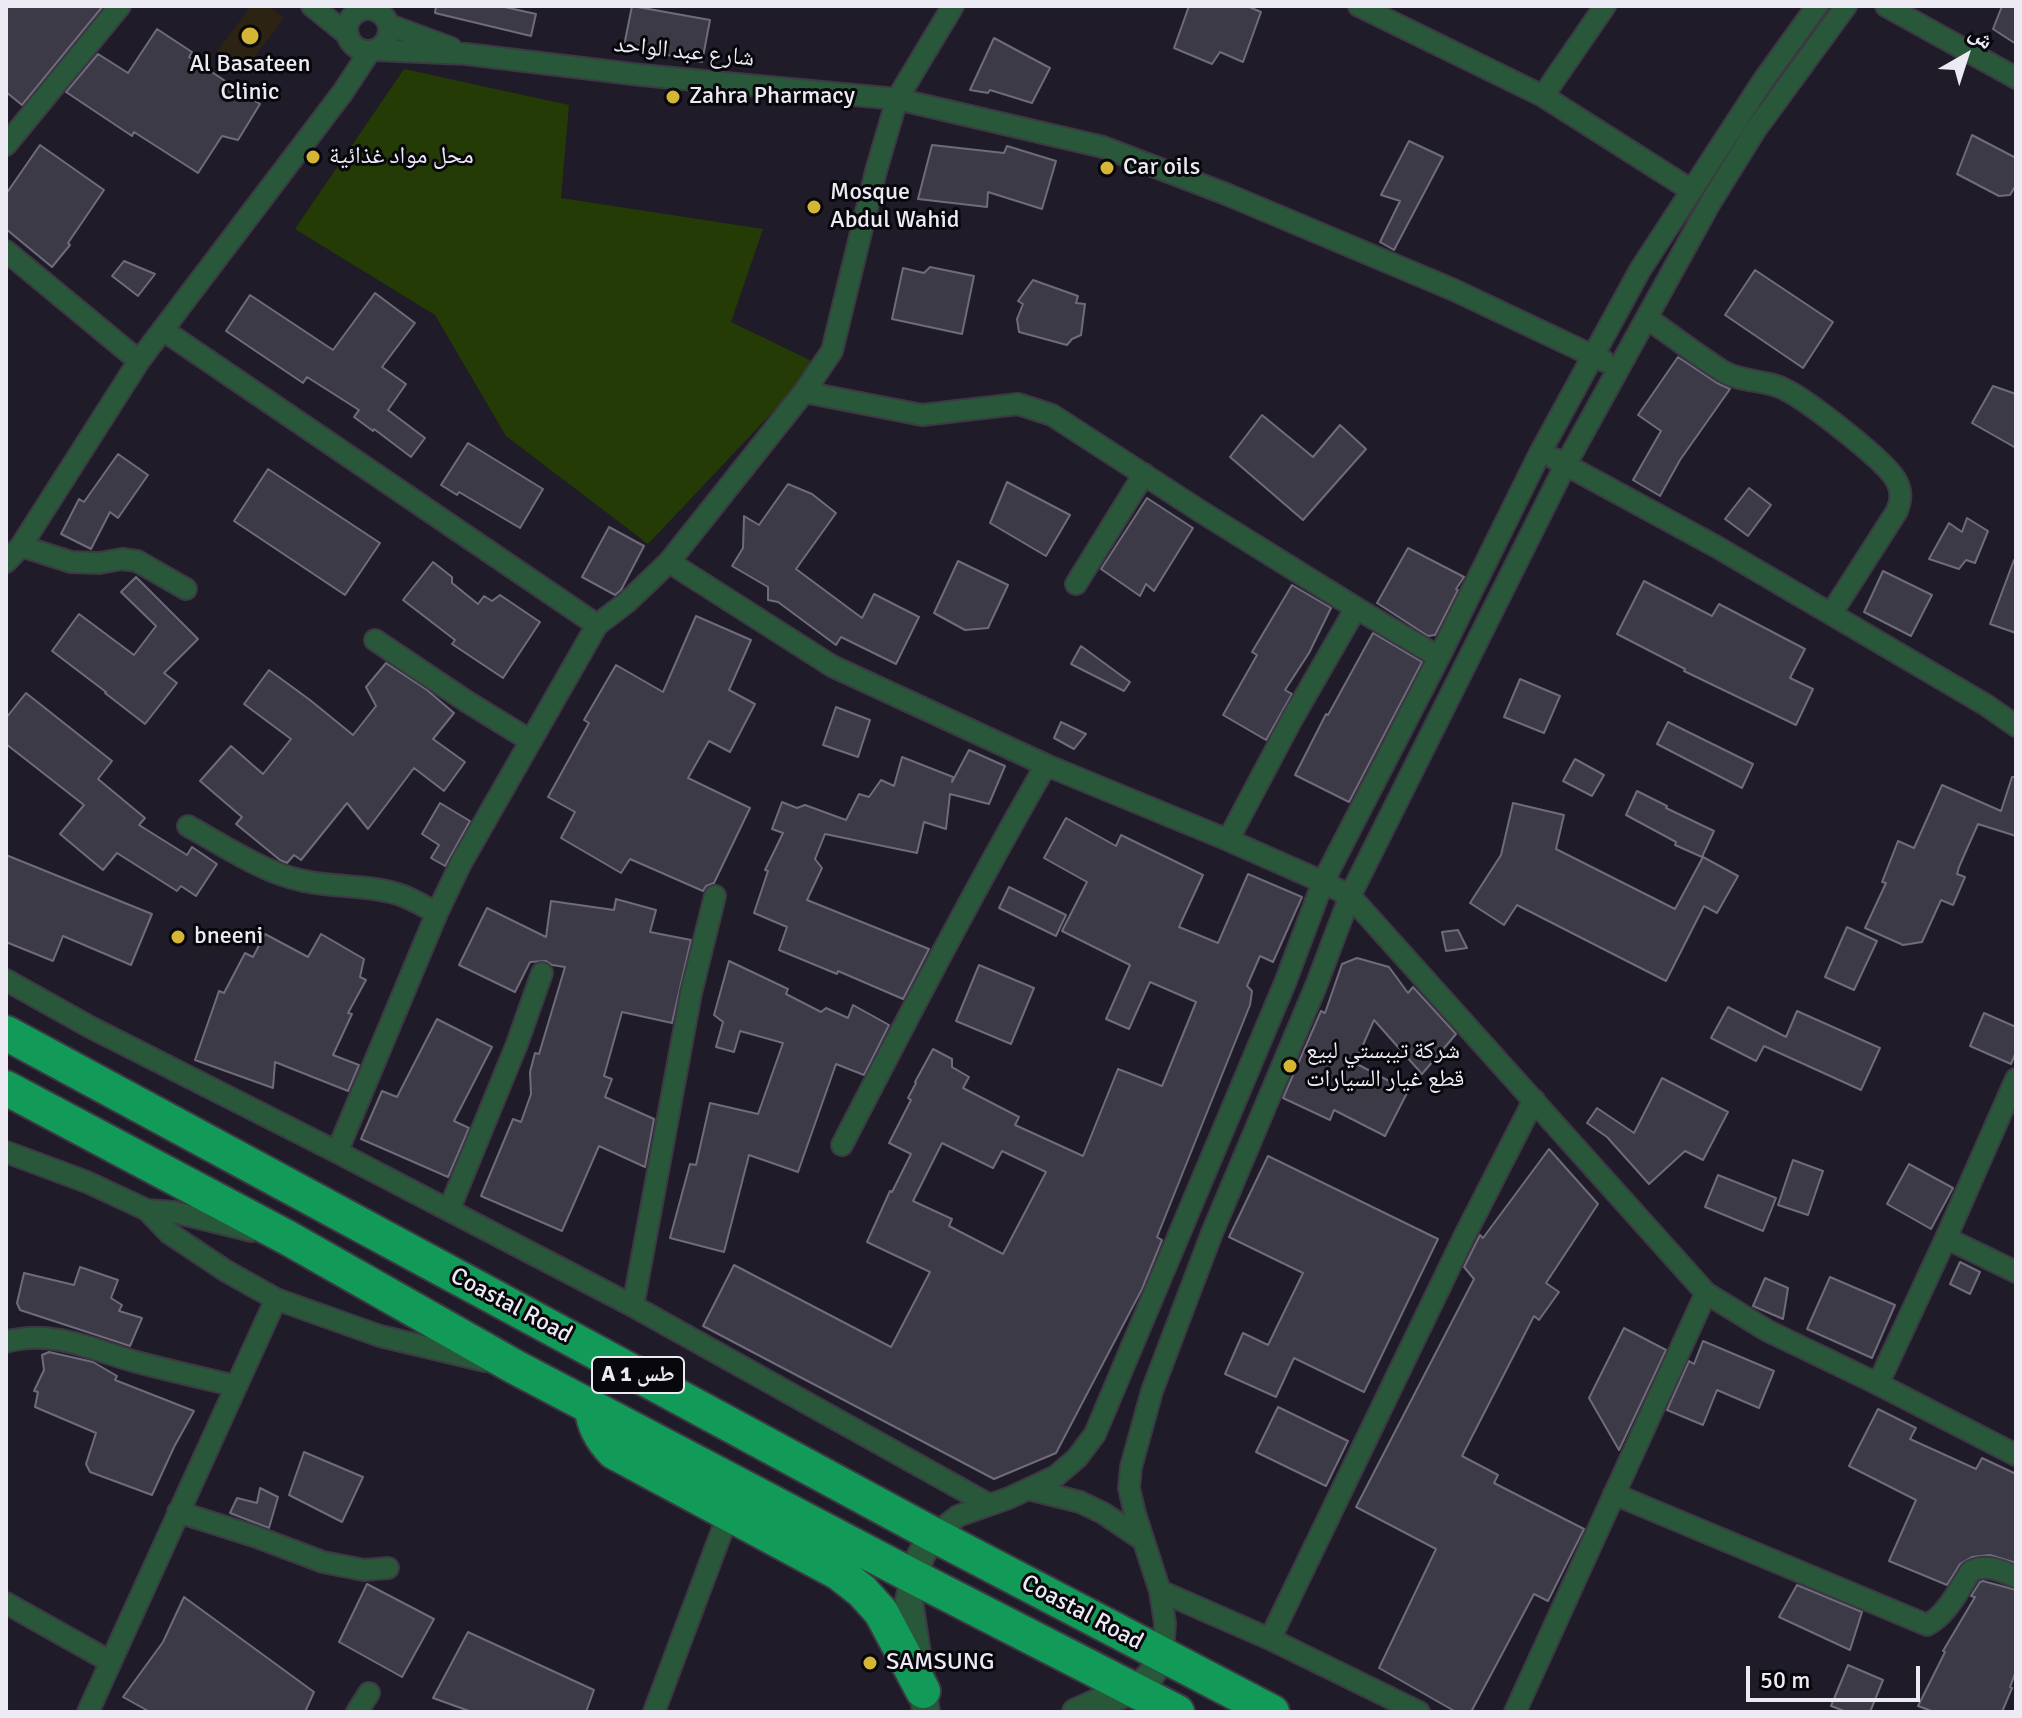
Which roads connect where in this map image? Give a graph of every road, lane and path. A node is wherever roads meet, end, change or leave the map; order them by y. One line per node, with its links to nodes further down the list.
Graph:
1 (120, 6): 17 (street)
2 (312, 6): 10 (street)
3 (953, 6): 16 (street)
4 (1359, 6): 15 (street)
5 (1605, 6): 15 (street)
6 (1817, 6): 18 (street)
7 (1846, 6): 20 (street)
8 (1886, 6): 13 (street)
9 (375, 12): 10 (street); 11 (street); 12 (street, شارع عبد الواحد)
10 (349, 38): 11 (street); 14 (street)
11 (373, 50): 12 (street, شارع عبد الواحد); 14 (street)
12 (466, 54): 16 (street, شارع عبد الواحد)
13 (2016, 78)
14 (343, 92): 21 (street)
15 (1543, 96): 18 (street)
16 (897, 99): 22 (street, شارع عبد الواحد); 25 (street)
17 (6, 145)
18 (1691, 190): 22 (street)
19 (6, 251): 23 (street)
20 (1648, 319): 24 (street); 35 (street)
21 (163, 330): 23 (street); 36 (street)
22 (1593, 354): 24 (street, شارع عبد الواحد); 26 (street)
23 (139, 361): 29 (street)
24 (1619, 369): 27 (street)
25 (804, 392): 28 (street); 31 (street)
26 (1540, 453): 27 (street); 38 (street)
27 (1566, 464): 35 (street); 46 (street)
28 (1144, 474): 32 (street); 34 (street)
29 (21, 546): 30 (street); 33 (street)
30 (6, 562)
31 (669, 562): 36 (street); 41 (street)
32 (1076, 584)
33 (186, 589)
34 (1356, 608): 38 (street); 43 (street)
35 (1831, 614): 39 (street)
36 (597, 625): 40 (street)
37 (375, 640): 40 (street)
38 (1439, 657): 44 (street)
39 (2016, 726)
40 (531, 741): 47 (street)
41 (1046, 765): 43 (street); 54 (street)
42 (188, 826): 47 (street)
43 (1228, 840): 44 (street)
44 (1323, 882): 46 (street); 71 (street)
45 (715, 896): 64 (street)
46 (1350, 896): 53 (street); 77 (street)
47 (437, 913): 56 (street)
48 (542, 973): 58 (street)
49 (6, 980): 56 (street)
50 (6, 1033): 76 (highway, Coastal Road / A 1 طس)
51 (2016, 1079): 60 (street)
52 (6, 1088): 59 (highway, Coastal Road / A 1 طس)
53 (1534, 1100): 62 (street); 83 (street)
54 (842, 1145)
55 (6, 1152): 57 (street)
56 (337, 1152): 58 (street)
57 (147, 1210): 59 (street); 63 (street)
58 (449, 1210): 64 (street)
59 (288, 1238): 66 (highway, Coastal Road / A 1 طس)
60 (1946, 1238): 61 (street); 67 (street)
61 (2016, 1272)
62 (1706, 1293): 67 (street); 72 (street)
63 (276, 1299): 66 (street); 68 (street)
64 (633, 1306): 73 (street)
65 (6, 1342): 68 (street)
66 (515, 1367): 69 (highway, Coastal Road / A 1 طس)
67 (1878, 1384): 70 (street)
68 (236, 1386): 74 (street)
69 (591, 1406): 75 (highway); 79 (highway, Coastal Road / A 1 طس)
70 (2016, 1455)
71 (1028, 1489): 73 (street); 77 (street)
72 (1614, 1494): 80 (street); 96 (street)
73 (988, 1504): 76 (street)
74 (178, 1512): 78 (street); 85 (street)
75 (728, 1515): 88 (highway); 91 (street)
76 (934, 1535): 79 (street); 84 (highway, Coastal Road / A 1 طس)
77 (1143, 1540): 81 (street)
78 (388, 1568)
79 (914, 1577): 86 (highway, Coastal Road / A 1 طس); 88 (street)
80 (2016, 1577)
81 (1160, 1591): 83 (street); 84 (street)
82 (6, 1603): 85 (street)
83 (1270, 1639): 95 (street)
84 (1163, 1656): 86 (street); 94 (highway, Coastal Road / A 1 طس)
85 (111, 1662): 89 (street)
86 (1134, 1691): 92 (street); 93 (highway, Coastal Road / A 1 طس)
87 (369, 1693): 90 (street)
88 (924, 1702)
89 (93, 1711)
90 (357, 1712)
91 (654, 1712)
92 (1076, 1712)
93 (1177, 1712)
94 (1272, 1712)
95 (1419, 1712)
96 (1515, 1712)

